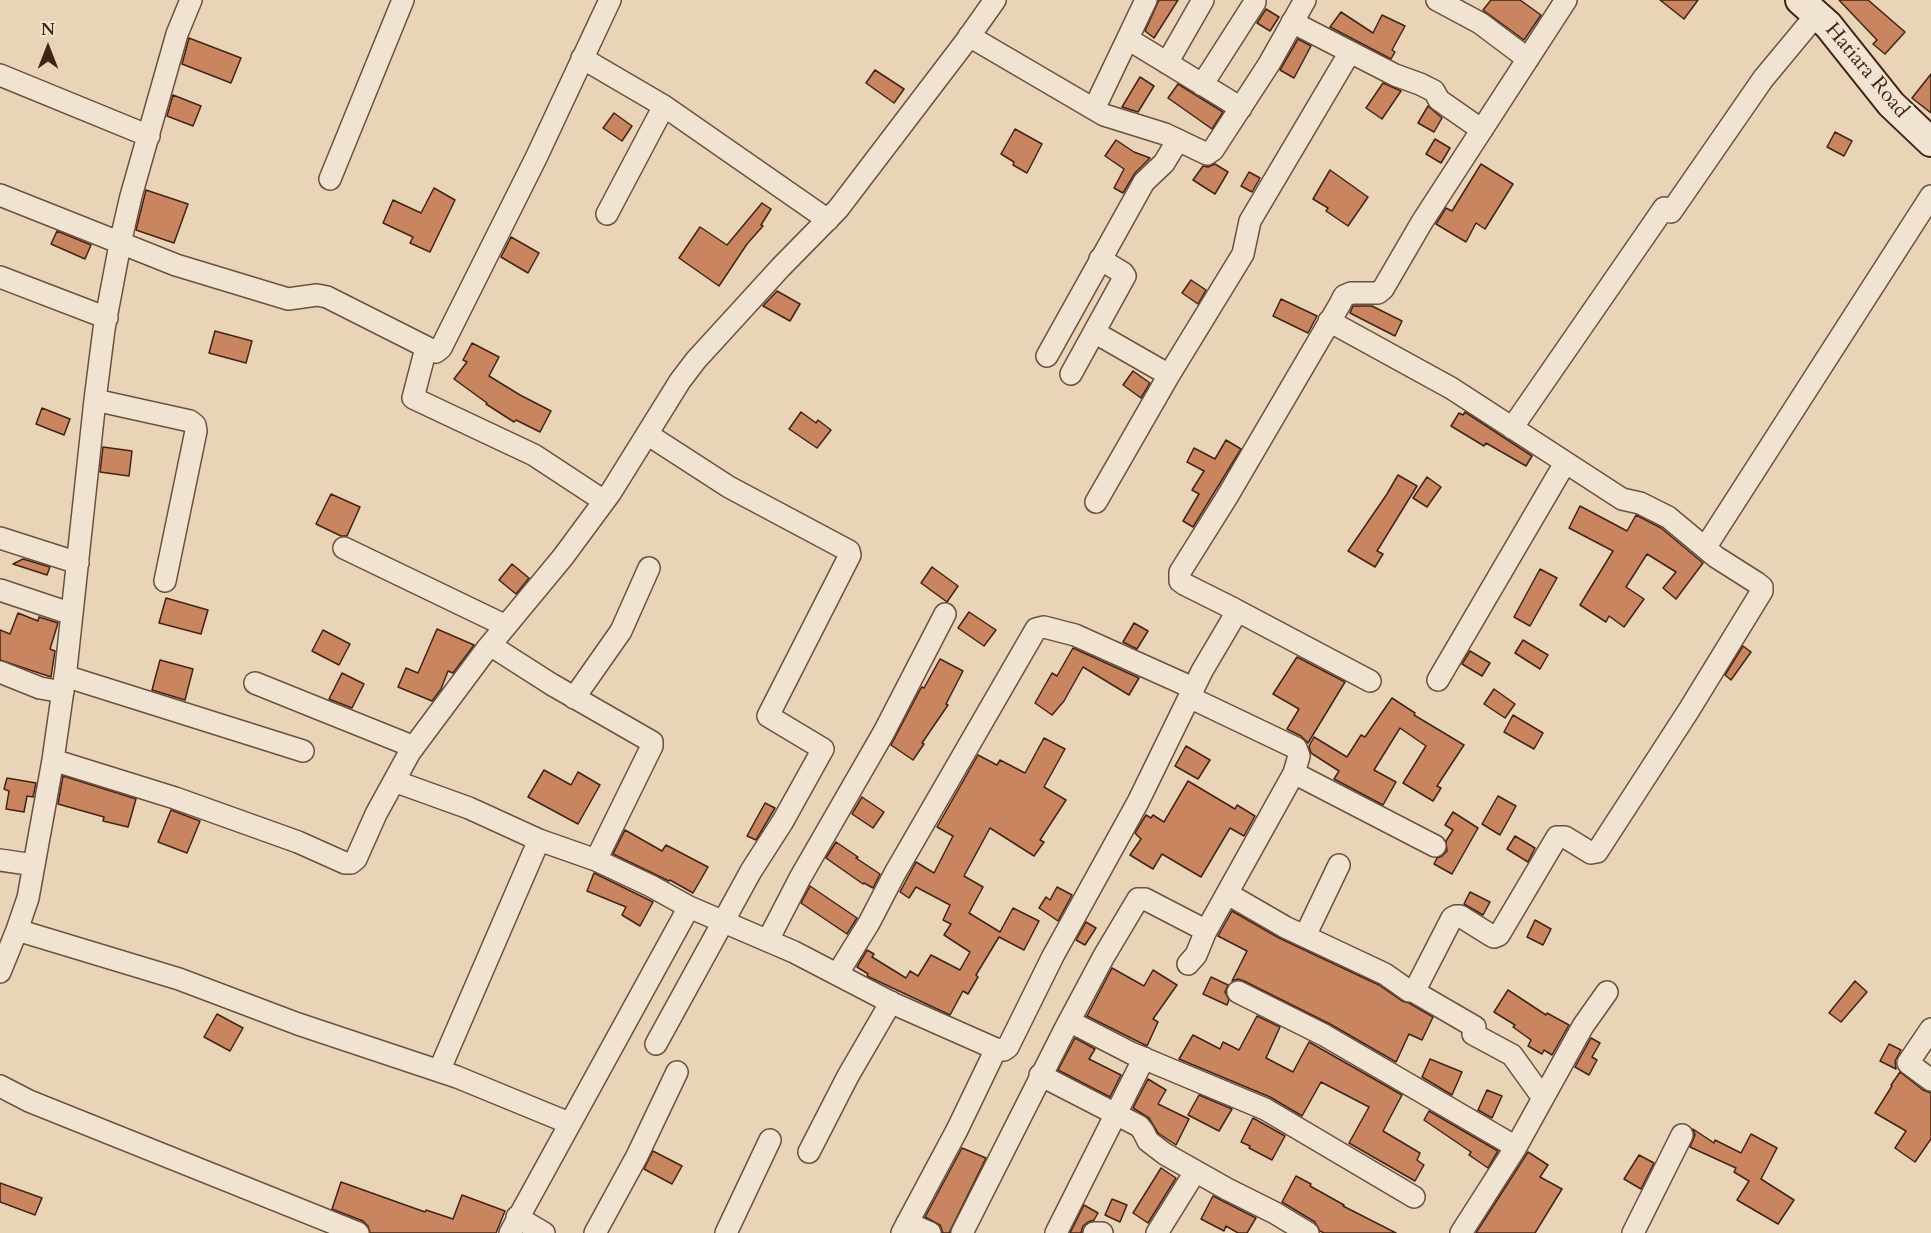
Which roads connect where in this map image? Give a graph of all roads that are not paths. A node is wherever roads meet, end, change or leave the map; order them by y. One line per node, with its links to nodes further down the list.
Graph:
1 (191, 0): 25 (street)
2 (403, 0): 28 (street)
3 (610, 0): 16 (street)
4 (994, 0): 13 (street)
5 (1146, 0): 14 (street)
6 (1203, 0): 18 (street)
7 (1305, 0): 12 (street)
8 (1437, 0): 17 (street)
9 (1566, 0): 17 (street)
10 (1255, 2): 20 (street)
11 (1808, 5): 27 (street, Hatiara Road); 44 (street)
12 (1292, 22): 15 (street); 22 (street)
13 (969, 36): 23 (street); 32 (street)
14 (1128, 39): 18 (street); 23 (street)
15 (1350, 52): 24 (street); 42 (street)
16 (582, 58): 21 (street); 39 (street)
17 (1528, 59): 24 (street)
18 (1167, 63): 20 (street)
19 (0, 75): 25 (street)
20 (1202, 84): 22 (street)
21 (664, 106): 31 (street); 32 (street)
22 (1241, 108): 26 (street)
23 (1094, 109): 26 (street)
24 (1482, 130): 37 (street)
25 (149, 136): 33 (street)
26 (1178, 140): 34 (street)
27 (1931, 142)
28 (330, 179)
29 (0, 195): 33 (street)
30 (1931, 196): 51 (street)
31 (607, 214)
32 (828, 220): 45 (street)
33 (120, 244): 36 (street); 39 (street)
34 (1100, 259): 38 (street); 40 (street)
35 (0, 276): 36 (street)
36 (107, 318): 43 (street)
37 (1329, 321): 44 (street); 56 (street)
38 (1094, 332): 41 (street); 42 (street)
39 (426, 348): 47 (street)
40 (1047, 356)
41 (1071, 374)
42 (1169, 375): 48 (street)
43 (95, 400): 52 (street); 54 (street)
44 (1512, 428): 46 (street)
45 (647, 434): 47 (street); 81 (street)
46 (1565, 463): 51 (street); 62 (street)
47 (604, 501): 59 (street)
48 (1096, 502)
49 (0, 538): 52 (street)
50 (344, 548): 59 (street)
51 (1706, 548): 90 (street)
52 (78, 563): 57 (street)
53 (649, 568): 67 (street)
54 (165, 581)
55 (0, 590): 57 (street)
56 (1234, 609): 63 (street); 66 (street)
57 (72, 614): 65 (street)
58 (945, 614): 85 (street)
59 (506, 626): 60 (street)
60 (490, 645): 67 (street); 68 (street)
61 (0, 672): 65 (street)
62 (1438, 680)
63 (1370, 681)
64 (255, 683): 68 (street)
65 (64, 684): 69 (street); 70 (street)
66 (1191, 693): 71 (street); 88 (street); 96 (street)
67 (574, 698): 76 (street)
68 (414, 747): 72 (street)
69 (303, 751)
70 (53, 760): 72 (street); 77 (street)
71 (1294, 773): 74 (street); 79 (street)
72 (394, 781): 73 (street)
73 (539, 840): 76 (street); 98 (street)
74 (1435, 846)
75 (0, 860): 77 (street)
76 (596, 860): 80 (street)
77 (34, 865): 82 (street)
78 (1339, 865): 84 (street)
79 (1228, 894): 83 (street); 84 (street)
80 (689, 907): 81 (street); 105 (street)
81 (723, 921): 85 (street); 95 (street)
82 (17, 930): 87 (street); 98 (street)
83 (1205, 933): 86 (street); 93 (street)
84 (1305, 936): 90 (street)
85 (768, 940): 88 (street)
86 (1188, 964)
87 (0, 972)
88 (838, 973): 92 (street)
89 (1238, 992): 108 (street)
90 (1413, 992): 103 (street)
91 (1607, 992): 103 (street)
92 (891, 1002): 96 (street); 109 (street)
93 (1069, 1021): 97 (street); 100 (street)
94 (1931, 1029): 101 (street)
95 (656, 1044)
96 (996, 1049): 113 (street)
97 (1144, 1058): 104 (street); 111 (street)
98 (439, 1071): 105 (street)
99 (677, 1072): 116 (street)
100 (1041, 1075): 104 (street); 119 (street)
101 (1931, 1080)
102 (0, 1086): 114 (street)
103 (1543, 1098): 108 (street)
104 (1115, 1113): 110 (street); 120 (street)
105 (569, 1124): 112 (street)
106 (1682, 1135): 126 (street)
107 (770, 1140): 117 (street)
108 (1516, 1147): 125 (street)
109 (809, 1152)
110 (1195, 1172): 123 (street); 124 (street)
111 (1414, 1197)
112 (513, 1225): 115 (street)
113 (905, 1228): 118 (street)
114 (358, 1233)
115 (544, 1233)
116 (595, 1233)
117 (726, 1233)
118 (930, 1233)
119 (962, 1233)
120 (1056, 1233)
121 (1094, 1233): 122 (street)
122 (1102, 1233)
123 (1157, 1233)
124 (1308, 1233)
125 (1461, 1233)
126 (1633, 1233)

